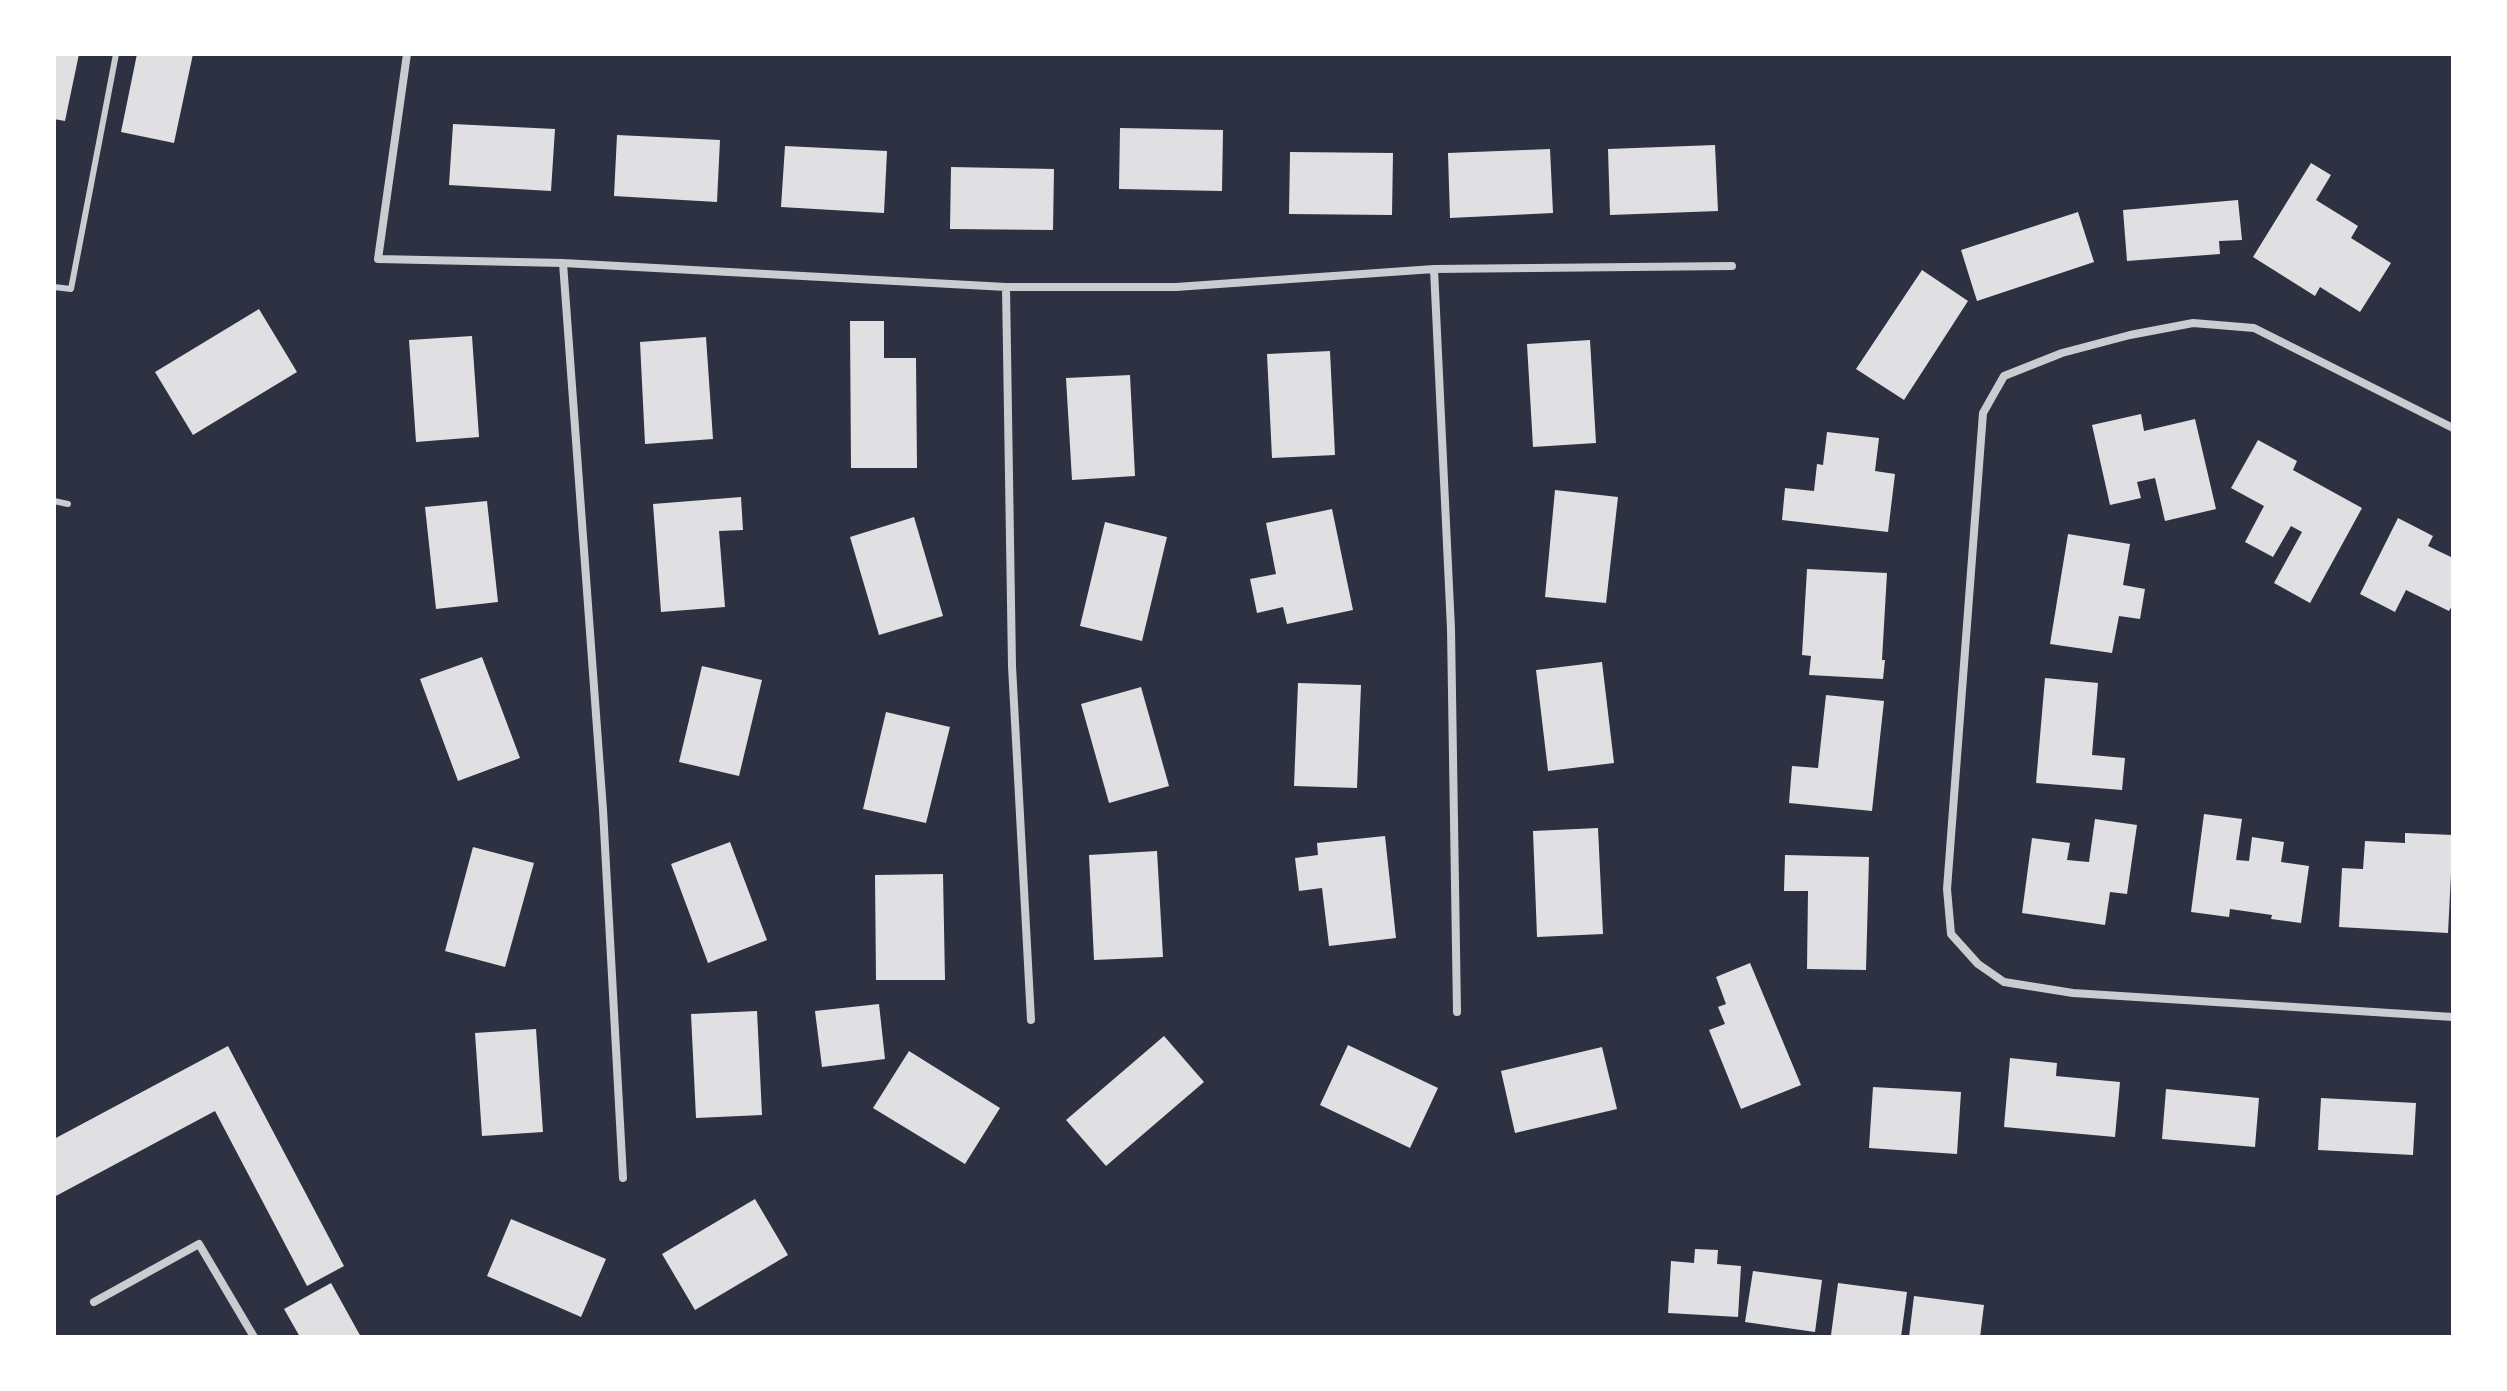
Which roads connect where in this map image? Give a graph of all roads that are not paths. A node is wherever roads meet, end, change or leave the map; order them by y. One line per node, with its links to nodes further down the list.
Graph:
1 (116, 54): 6 (lane)
2 (407, 54): 3 (street)
3 (563, 263): 7 (street); 14 (street)
4 (1732, 266): 5 (street)
5 (1434, 269): 7 (street); 11 (street)
6 (54, 287)
7 (1006, 287): 13 (street)
8 (2453, 428): 12 (street)
9 (54, 501): 10 (lane)
10 (68, 504)
11 (1457, 1012)
12 (2453, 1017)
13 (1031, 1020)
14 (623, 1178)
15 (94, 1302): 16 (street)
16 (254, 1337)

